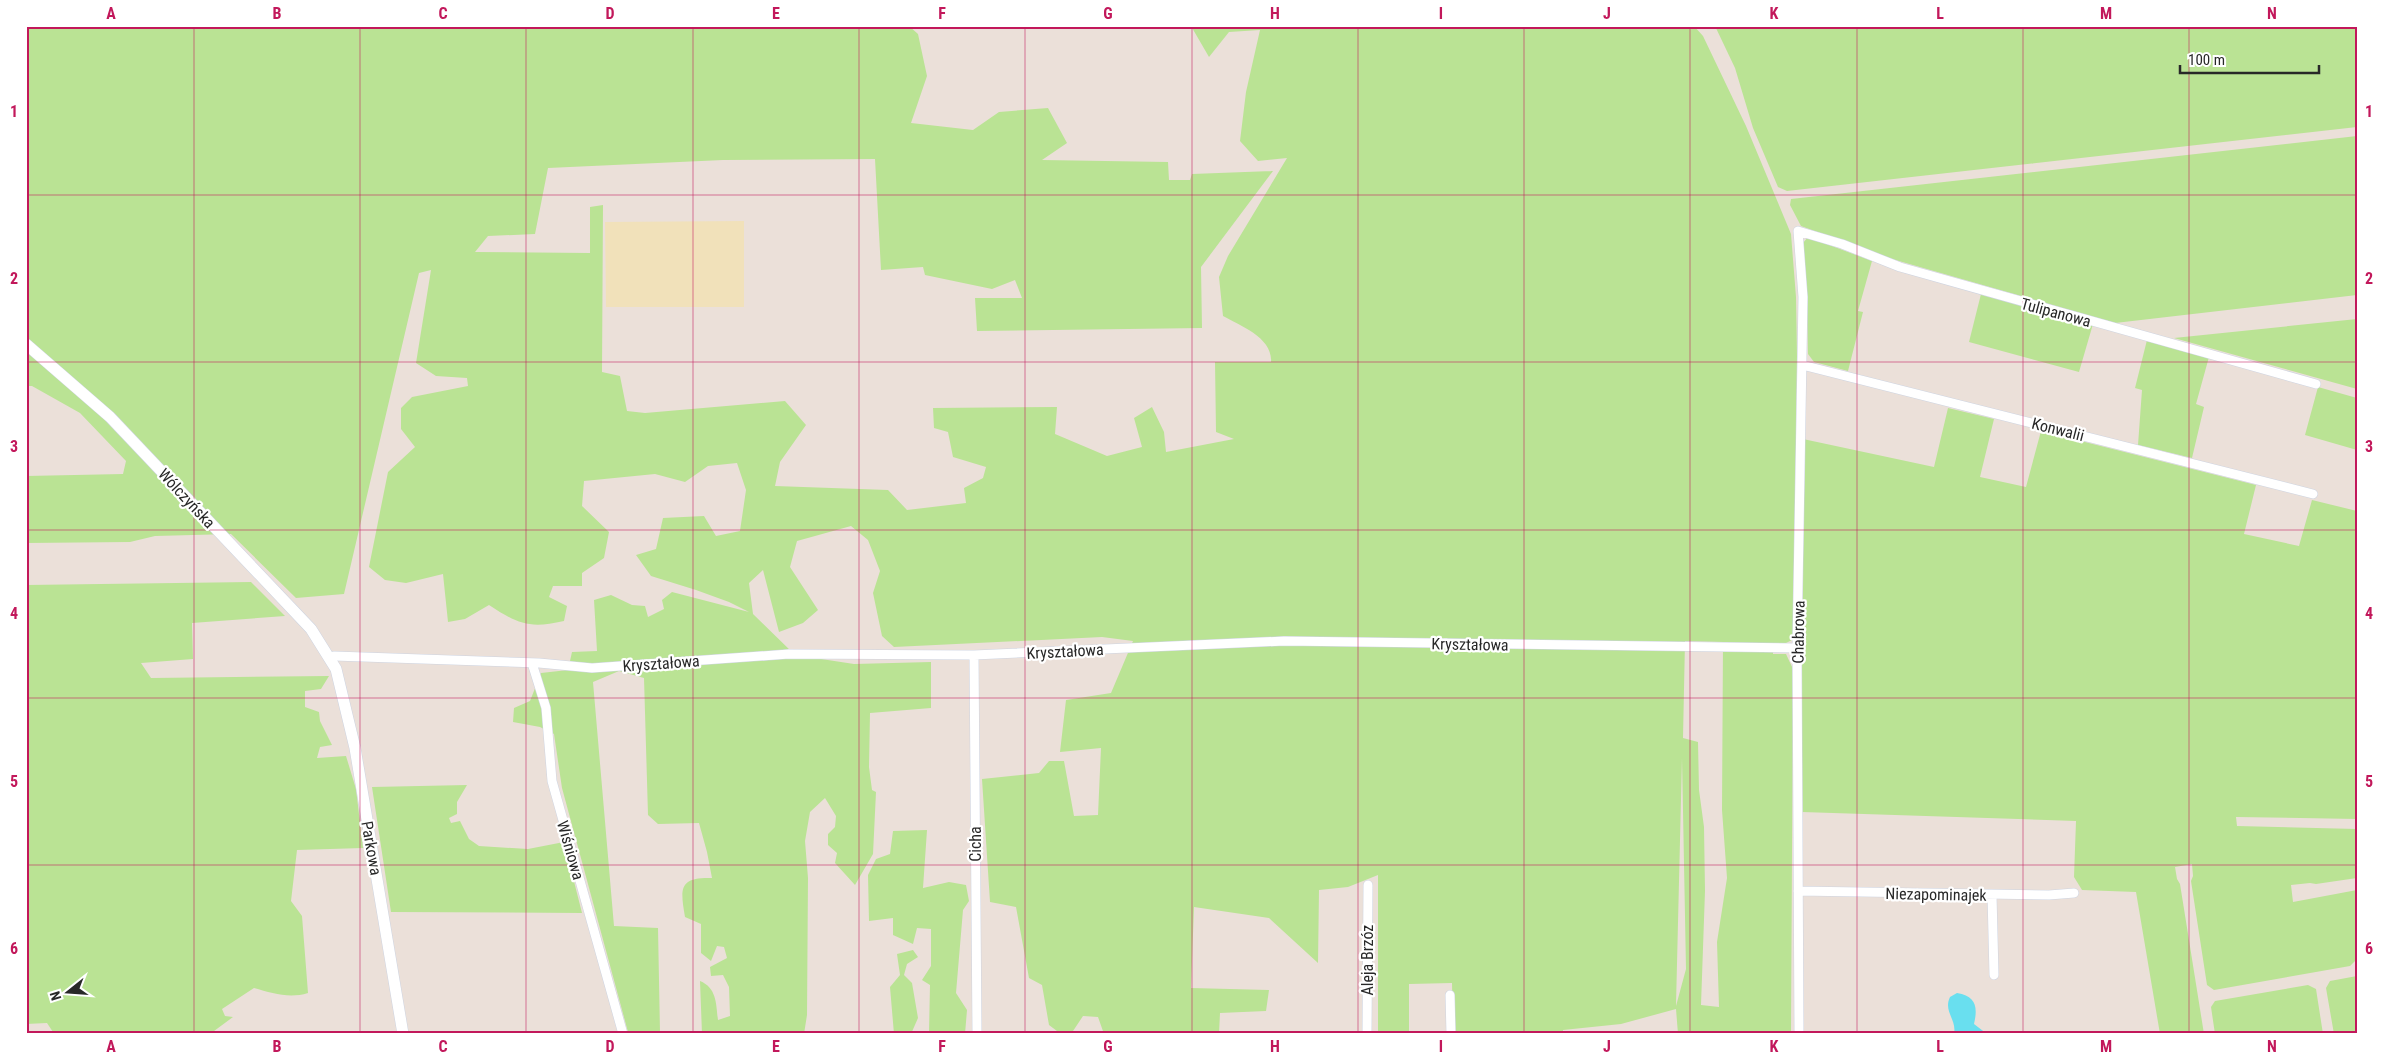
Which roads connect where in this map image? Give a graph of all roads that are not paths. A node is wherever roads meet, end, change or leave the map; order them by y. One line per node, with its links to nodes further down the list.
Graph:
1 (1798, 231): 3 (street, Chabrowa); 4 (street, Tulipanowa)
2 (26, 344): 8 (street, Wólczyńska)
3 (1802, 365): 5 (street, Konwalii); 6 (street, Chabrowa)
4 (2316, 384)
5 (2313, 494)
6 (1798, 648): 7 (street, Kryształowa); 11 (street, Chabrowa)
7 (974, 655): 9 (street, Kryształowa); 18 (street, Cicha)
8 (333, 660): 9 (street, Kryształowa); 16 (street, Parkowa)
9 (532, 663): 17 (street, Wiśniowa)
10 (1368, 885): 19 (street, Aleja Brzóz)
11 (1798, 891): 13 (street, Niezapominajek); 21 (street, Chabrowa)
12 (2074, 894): 13 (street, Niezapominajek)
13 (1992, 895): 14 (street)
14 (1994, 974)
15 (1450, 995): 20 (street)
16 (403, 1034)
17 (623, 1034)
18 (977, 1034)
19 (1367, 1034)
20 (1451, 1034)
21 (1799, 1034)

